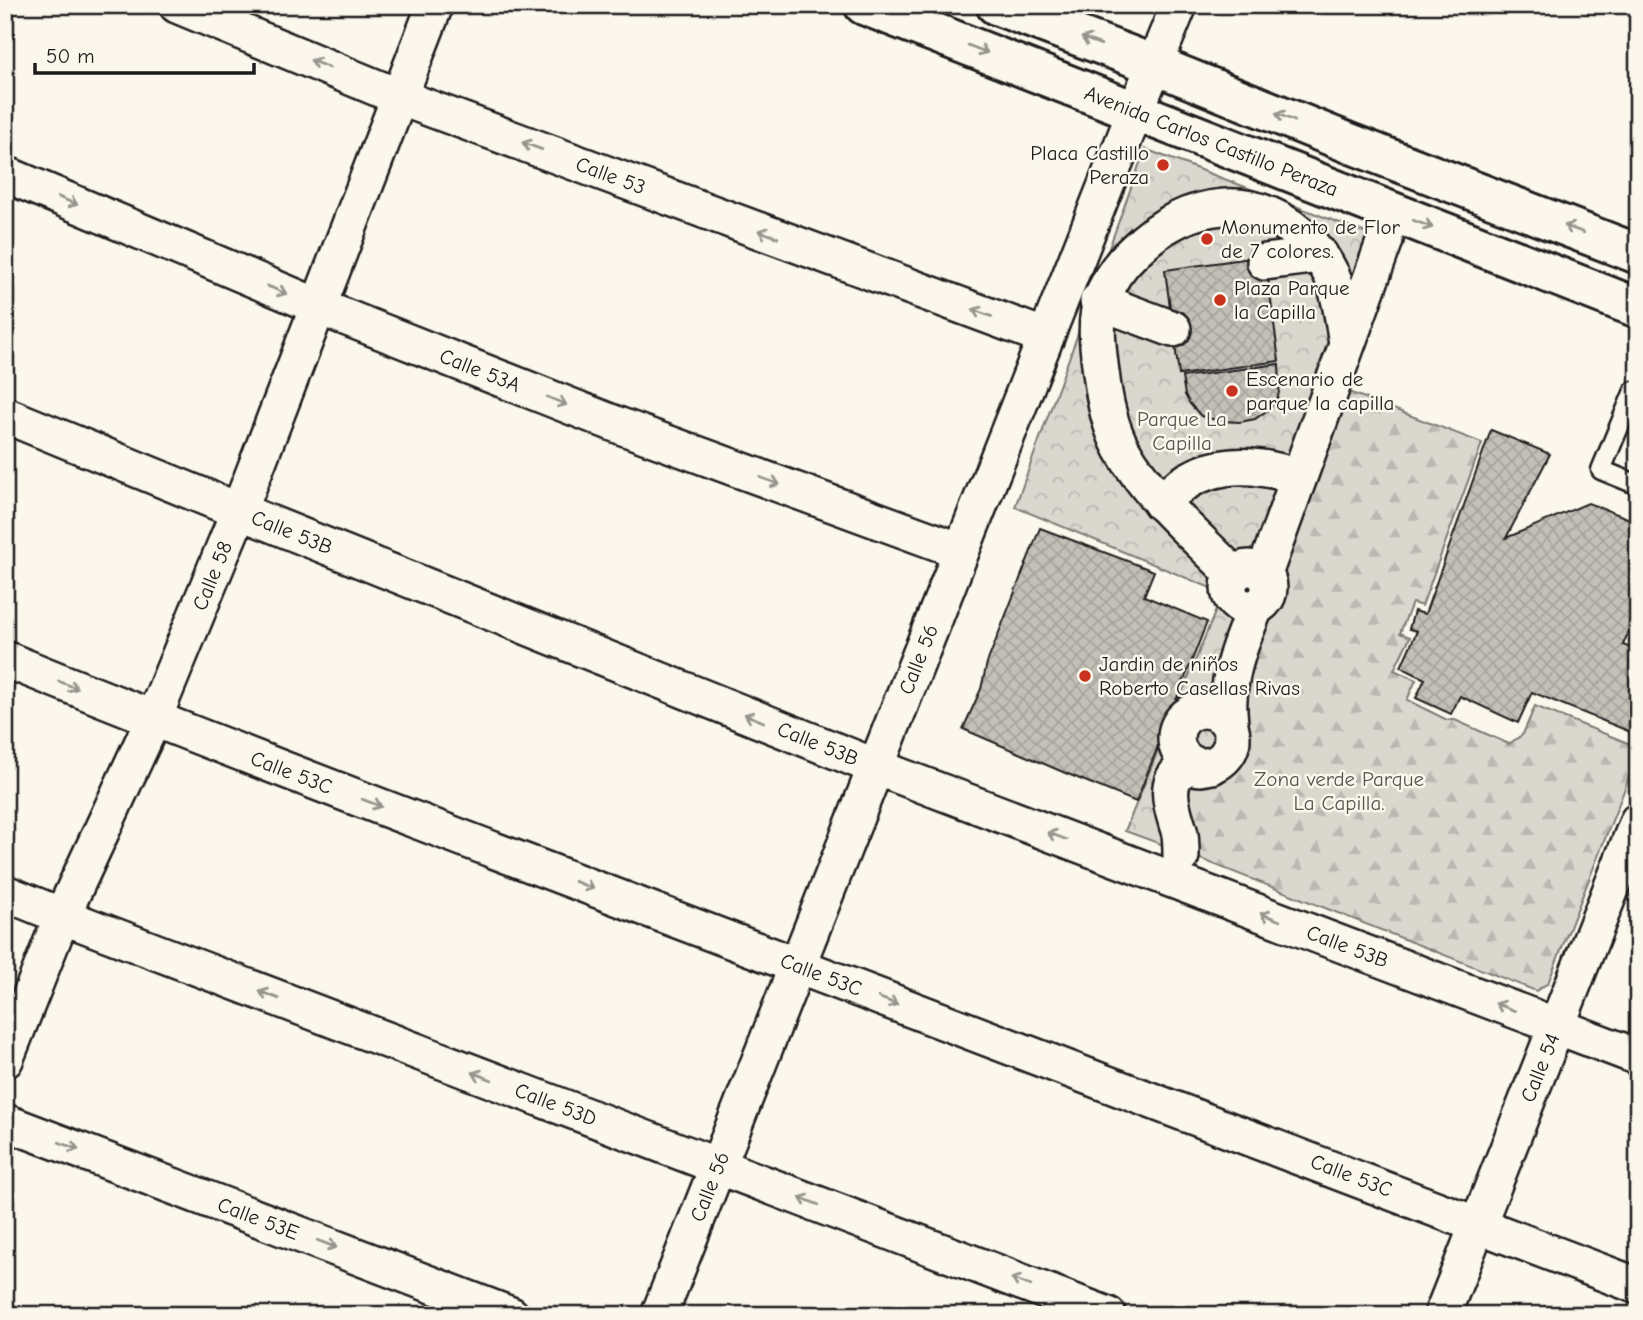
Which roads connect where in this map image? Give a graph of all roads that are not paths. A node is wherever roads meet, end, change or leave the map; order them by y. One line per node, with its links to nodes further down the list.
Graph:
1 (177, 5): 7 (street, Calle 53, one-way to 1)
2 (435, 5): 7 (street, Calle 58)
3 (864, 5): 8 (main road, Avenida Carlos Castillo Peraza, one-way to 8)
4 (996, 5): 6 (main road, one-way to 4)
5 (1180, 5): 6 (street, Calle 56)
6 (1155, 65): 8 (street, Calle 56); 12 (main road, one-way to 6)
7 (399, 97): 15 (street, Calle 58); 18 (street, Calle 53, one-way to 7)
8 (1135, 110): 16 (main road, Avenida Carlos Castillo Peraza, one-way to 16); 18 (street, Calle 56)
9 (5, 174): 15 (street, Calle 53A, one-way to 15)
10 (1250, 210): 13 (street); 13 (street); 14 (street)
11 (1385, 240): 19 (street)
12 (1638, 254)
13 (1320, 256): 19 (street)
14 (1099, 301): 17 (street); 24 (street)
15 (317, 306): 25 (street, Calle 58); 26 (street, Calle 53A, one-way to 26)
16 (1638, 308)
17 (1173, 329)
18 (1046, 337): 26 (street, Calle 56)
19 (1347, 343): 22 (street)
20 (1638, 393): 23 (lane)
21 (5, 415): 25 (street, Calle 53B)
22 (1298, 477): 24 (street); 27 (street)
23 (1638, 485)
24 (1161, 503): 27 (street)
25 (239, 511): 29 (street, Calle 58); 32 (street, Calle 53B, one-way to 25)
26 (961, 551): 32 (street, Calle 56)
27 (1249, 575): 30 (street)
28 (5, 659): 29 (street, Calle 53C, one-way to 29)
29 (153, 720): 36 (street, Calle 58); 37 (street, Calle 53C, one-way to 37)
30 (1230, 727): 31 (street); 31 (street)
31 (1212, 766): 34 (street)
32 (876, 767): 37 (street, Calle 56); 38 (street, Calle 53B, one-way to 32)
33 (1638, 821): 38 (street, Calle 54)
34 (1181, 856)
35 (5, 893): 36 (street, Calle 53D)
36 (62, 916): 40 (street, Calle 58); 42 (street, Calle 53D, one-way to 36)
37 (797, 966): 42 (street, Calle 56); 43 (street, Calle 53C, one-way to 43)
38 (1556, 1026): 39 (street, Calle 53B); 43 (street, Calle 54)
39 (1638, 1057)
40 (5, 1060)
41 (5, 1122): 45 (street, Calle 53E, one-way to 45)
42 (718, 1166): 46 (street, Calle 56); 47 (street, Calle 53D, one-way to 42)
43 (1478, 1224): 44 (street, Calle 53C); 48 (street, Calle 54)
44 (1638, 1286)
45 (512, 1315)
46 (659, 1315)
47 (1108, 1315)
48 (1441, 1315)

